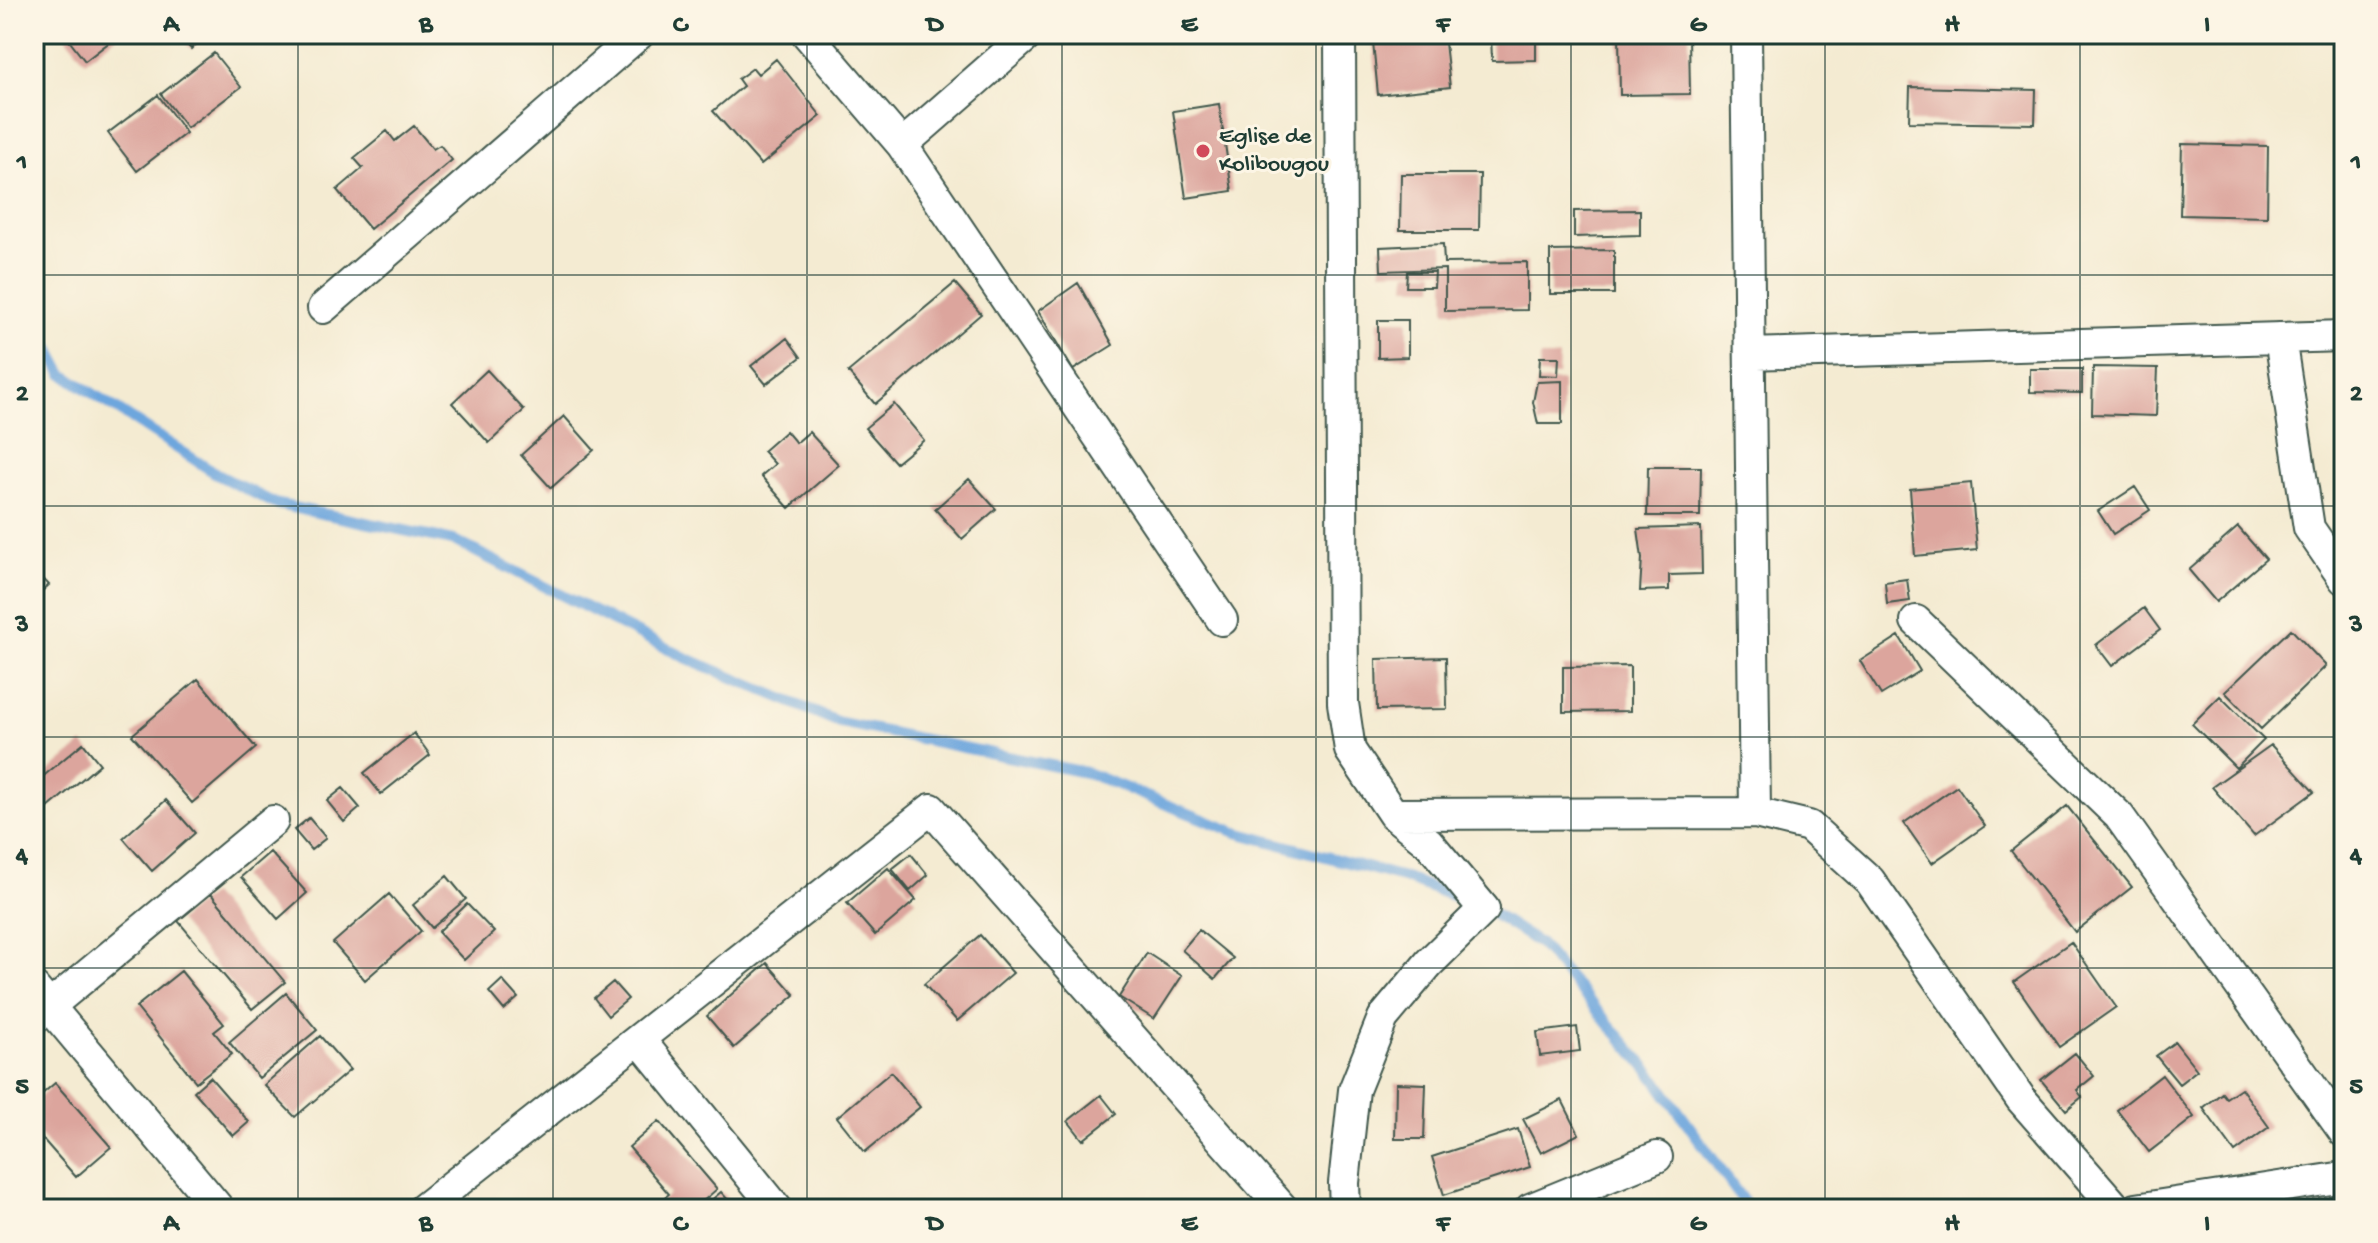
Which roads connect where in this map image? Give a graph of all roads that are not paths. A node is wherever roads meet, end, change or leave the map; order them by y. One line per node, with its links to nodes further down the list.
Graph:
1 (639, 34): 7 (street)
2 (807, 34): 6 (street)
3 (1029, 34): 6 (street)
4 (1340, 34): 15 (street)
5 (1746, 34): 10 (street)
6 (902, 145): 12 (street)
7 (323, 308)
8 (2344, 336): 9 (street)
9 (2280, 338): 10 (street); 11 (street)
10 (1750, 354): 14 (street)
11 (2344, 579)
12 (1222, 620)
13 (1916, 621): 19 (street)
14 (1755, 813): 15 (street); 28 (street)
15 (1393, 814): 26 (street)
16 (273, 821): 17 (street)
17 (39, 1004): 22 (street)
18 (639, 1039): 23 (street); 24 (street); 25 (street)
19 (2344, 1132)
20 (1657, 1157): 27 (street)
21 (2344, 1177): 29 (street)
22 (219, 1209)
23 (423, 1209)
24 (777, 1209)
25 (1283, 1209)
26 (1345, 1209)
27 (1530, 1209)
28 (2117, 1209)
29 (2136, 1209)

